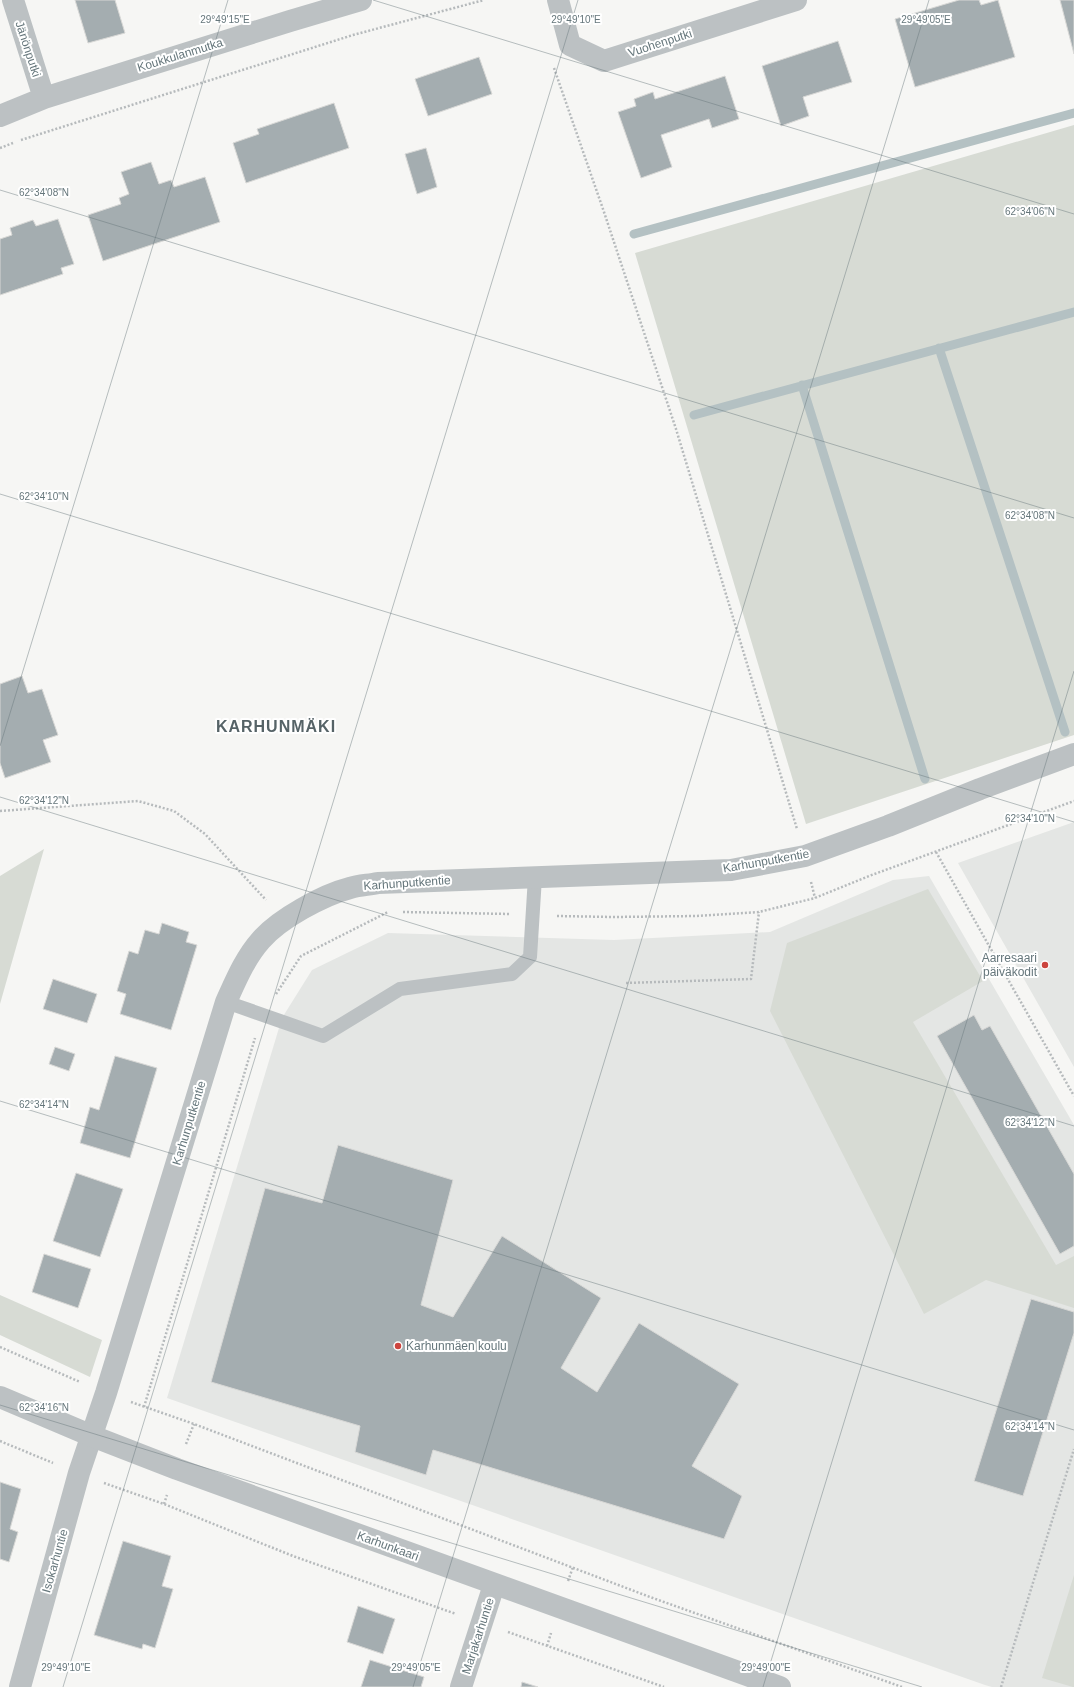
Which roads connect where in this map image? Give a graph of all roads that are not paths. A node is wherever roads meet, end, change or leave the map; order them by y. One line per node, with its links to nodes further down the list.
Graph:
1 (12, 0): 5 (street, Jänönputki)
2 (361, 0): 5 (street, Koukkulanmutka)
3 (558, 0): 4 (street, Vuohenputki)
4 (796, 0)
5 (44, 98): 6 (street, Koukkulanmutka)
6 (0, 116)
7 (1074, 754): 8 (street, Karhunputkentie)
8 (535, 877): 9 (street, Karhunputkentie); 9 (lane)
9 (226, 1002): 11 (street, Karhunputkentie)
10 (0, 1396): 11 (street, Karhunkaari)
11 (92, 1436): 12 (street, Karhunkaari); 13 (street, Isokarhuntie)
12 (494, 1584): 14 (street, Marjakarhuntie); 15 (street, Karhunkaari)
13 (20, 1687)
14 (461, 1687)
15 (780, 1687)

